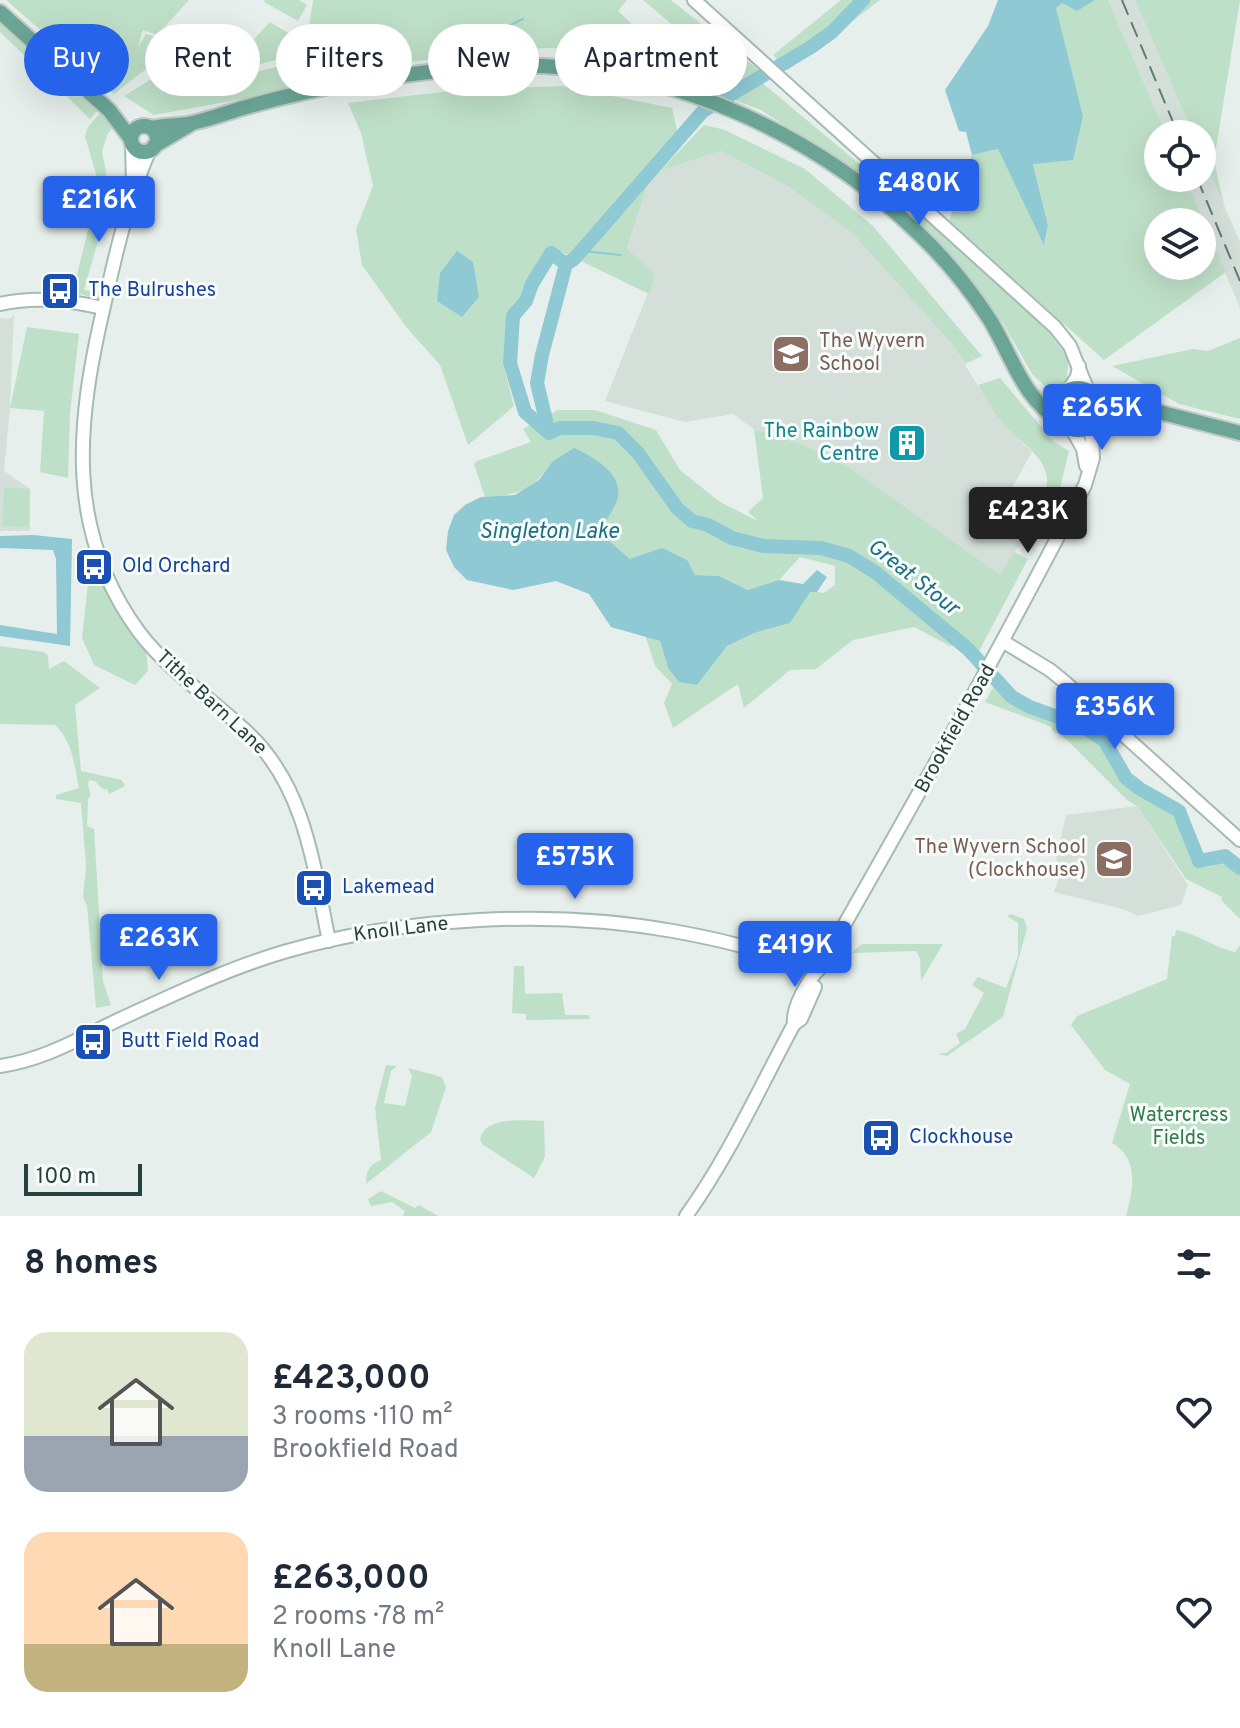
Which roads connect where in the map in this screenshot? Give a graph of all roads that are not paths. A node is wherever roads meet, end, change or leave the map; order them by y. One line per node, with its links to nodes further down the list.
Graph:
1 (694, 0): 11 (street)
2 (0, 12): 3 (main road)
3 (109, 110): 5 (main road); 6 (main road)
4 (191, 124): 5 (main road); 7 (main road); 12 (main road)
5 (148, 127): 6 (main road); 7 (main road)
6 (132, 142): 7 (main road); 8 (street, Tithe Barn Lane)
7 (152, 148): 8 (street, Tithe Barn Lane)
8 (133, 188): 10 (street, Tithe Barn Lane)
9 (0, 304): 10 (street)
10 (103, 308): 22 (street, Tithe Barn Lane)
11 (1079, 366): 13 (street); 14 (street)
12 (1024, 385): 14 (main road); 17 (main road)
13 (1090, 393): 14 (main road); 15 (main road); 16 (main road)
14 (1065, 394): 17 (main road)
15 (1152, 411): 16 (main road); 18 (main road)
16 (1093, 424): 17 (main road); 19 (street, Brookfield Road)
17 (1067, 426): 19 (street)
18 (1240, 433)
19 (1085, 485): 20 (street, Brookfield Road)
20 (1004, 642): 21 (street); 23 (street, Brookfield Road)
21 (1240, 840)
22 (329, 941): 23 (street, Knoll Lane); 24 (street, Knoll Lane)
23 (819, 969): 25 (street, Brookfield Road)
24 (0, 1066)
25 (686, 1216)

